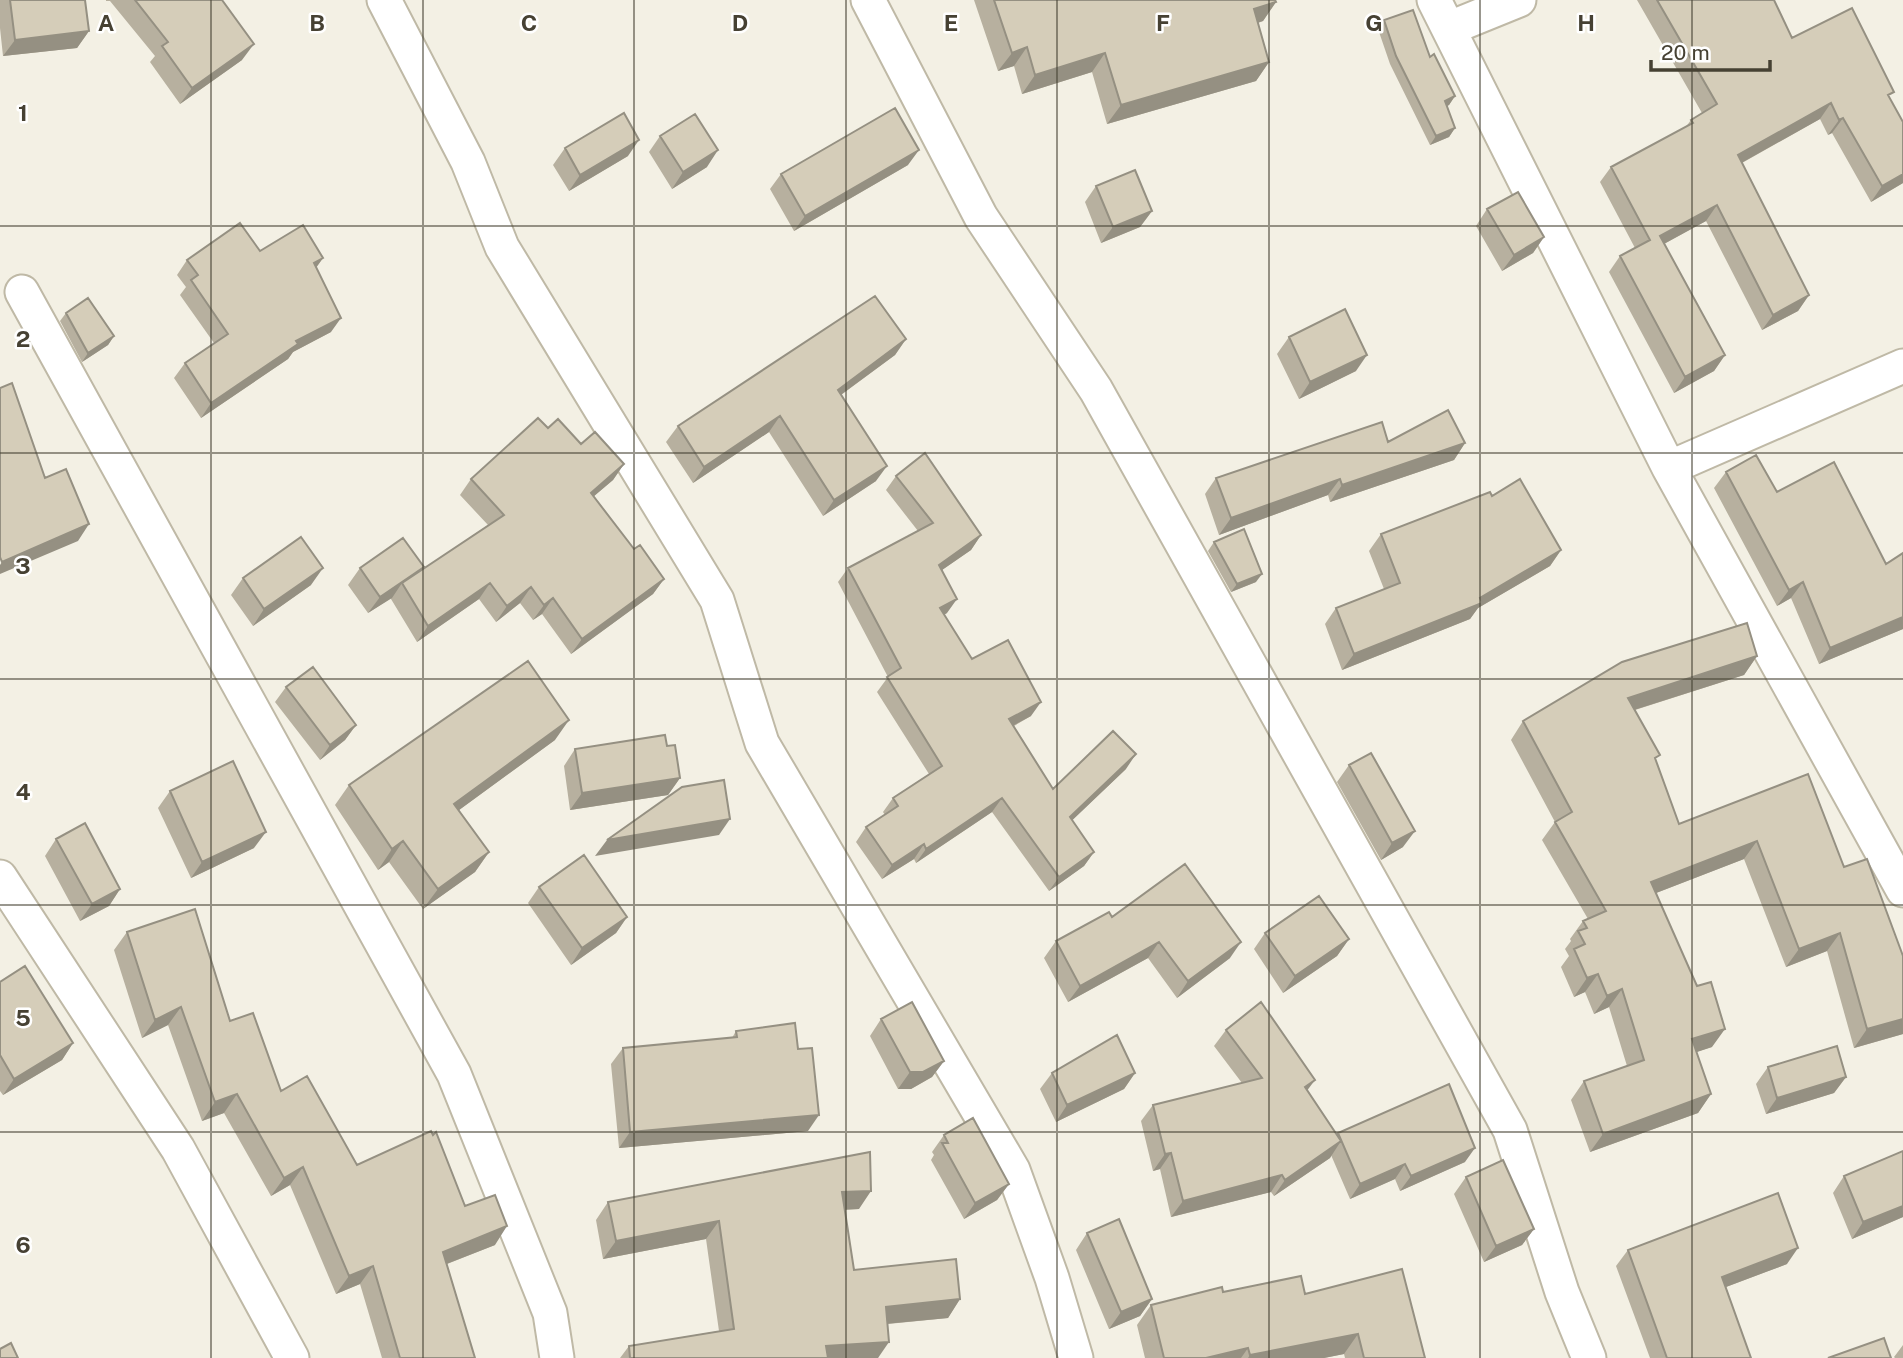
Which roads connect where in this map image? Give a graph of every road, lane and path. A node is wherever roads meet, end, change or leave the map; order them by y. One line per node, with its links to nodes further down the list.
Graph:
1 (384, 0): 13 (street)
2 (868, 0): 14 (street)
3 (1434, 0): 5 (street)
4 (1519, 0): 5 (street)
5 (1450, 29): 8 (street)
6 (22, 292): 12 (street)
7 (1903, 366): 8 (street)
8 (1669, 468): 10 (street)
9 (0, 877): 11 (street)
10 (1903, 890)
11 (292, 1358)
12 (557, 1358)
13 (1076, 1358)
14 (1589, 1358)

